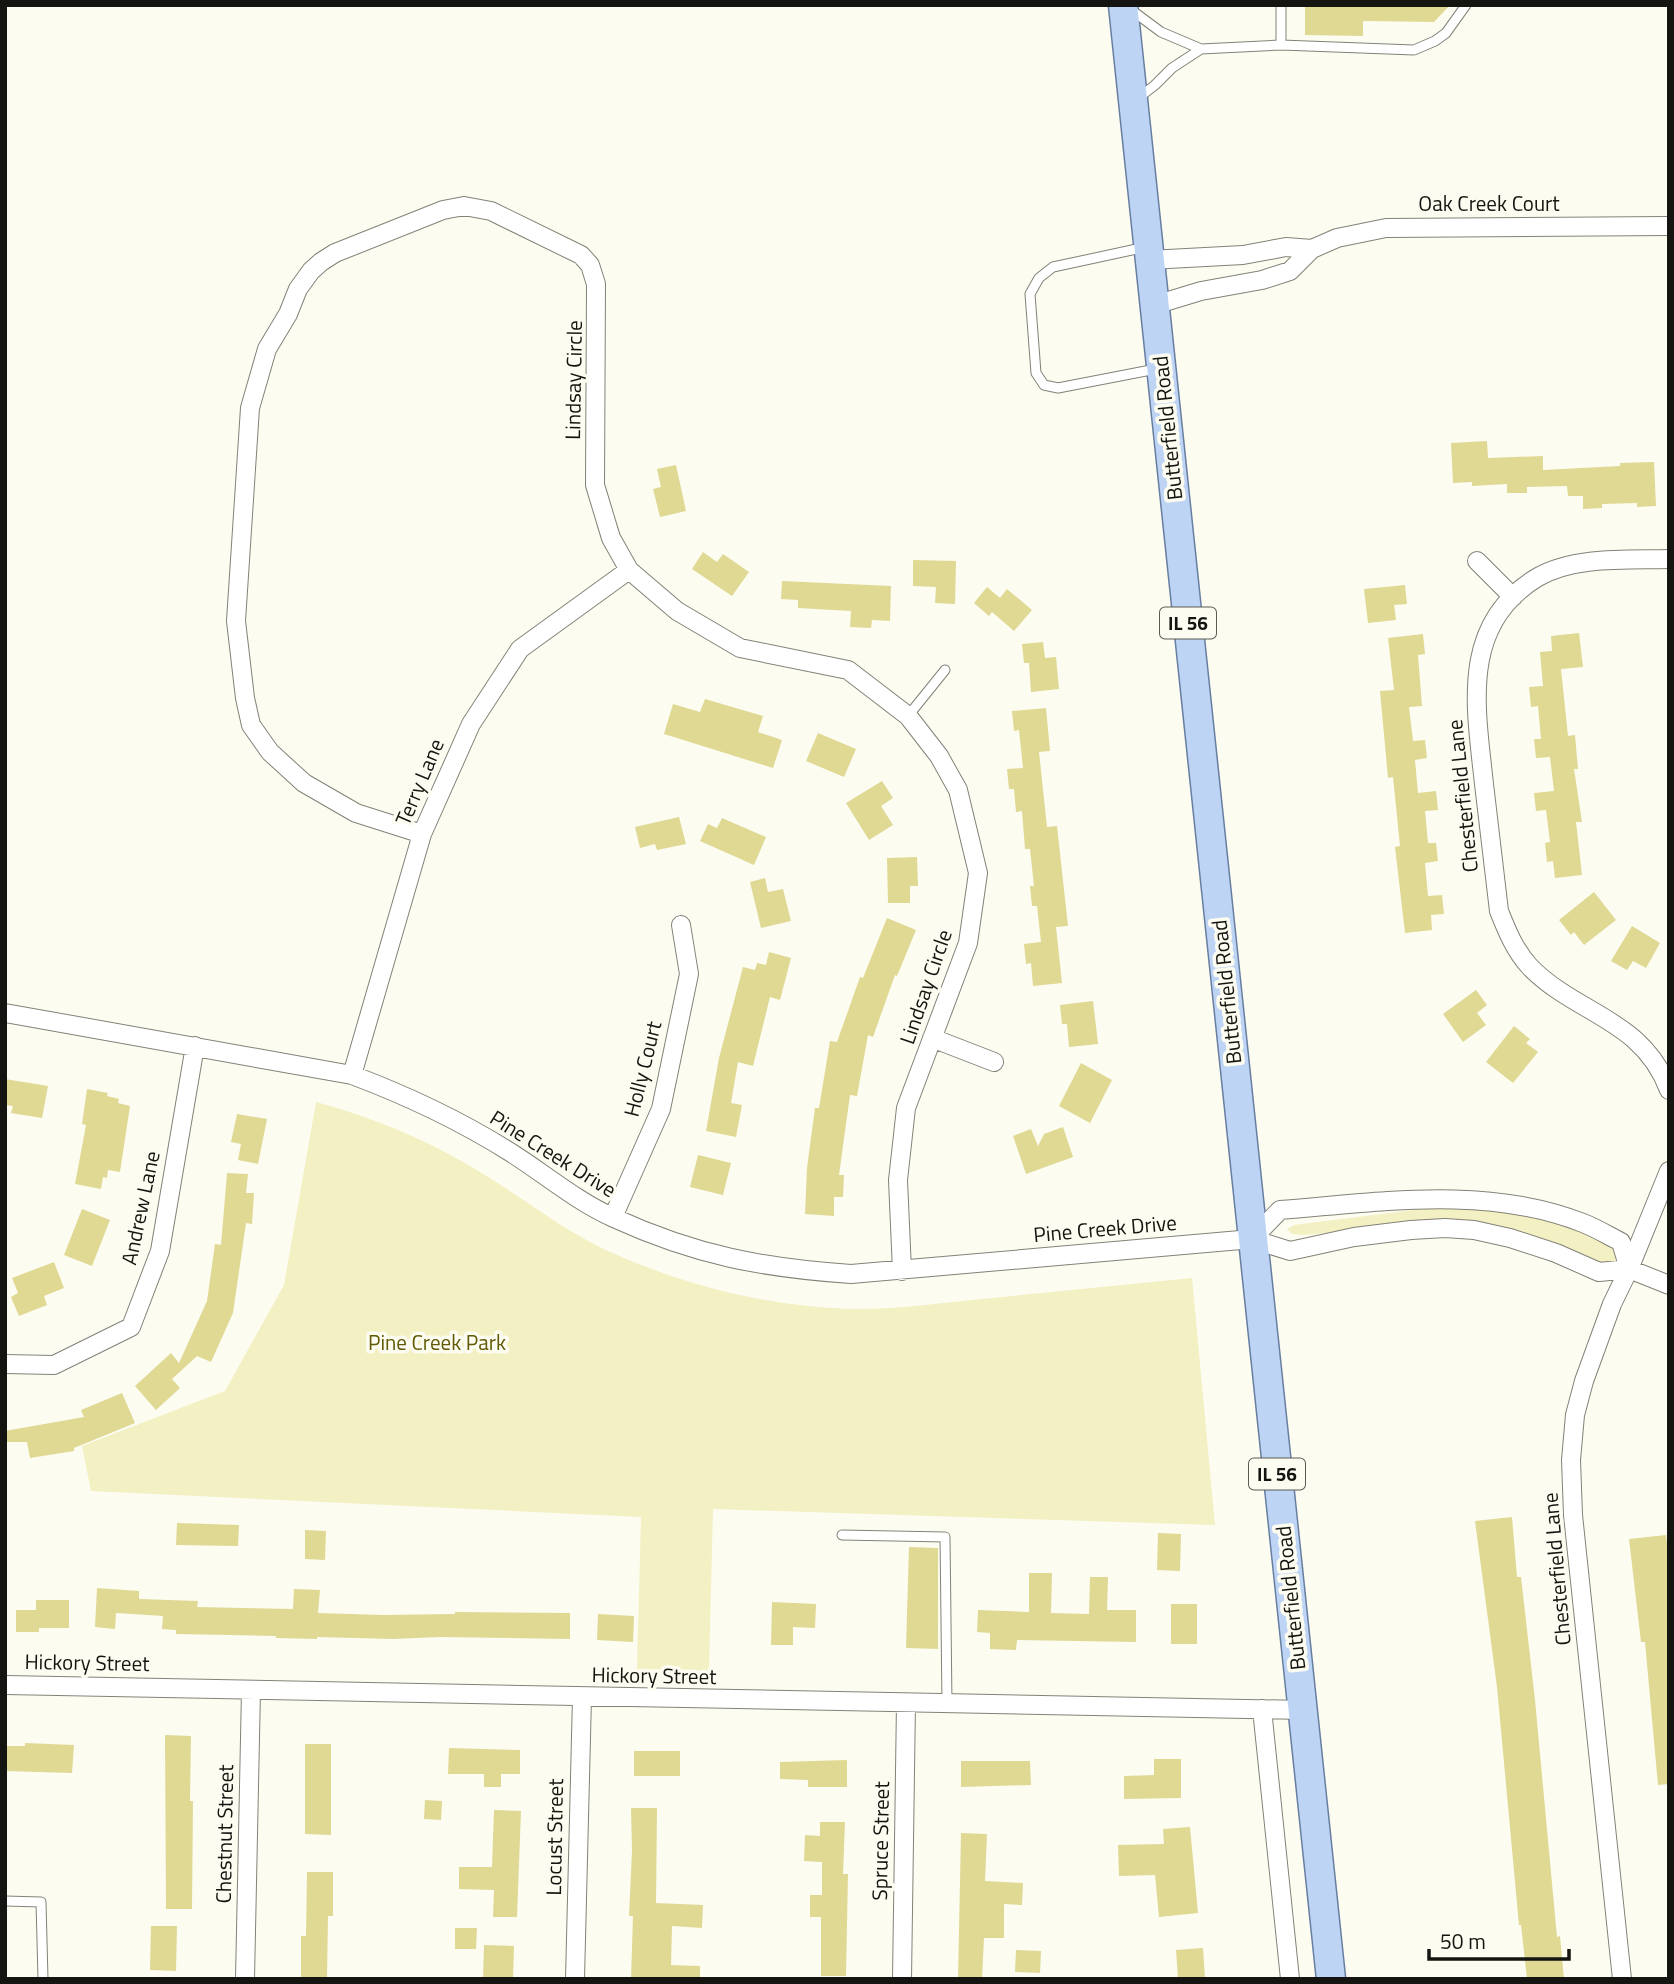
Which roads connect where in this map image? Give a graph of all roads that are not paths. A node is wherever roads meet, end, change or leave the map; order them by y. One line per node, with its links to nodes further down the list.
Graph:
1 (1124, 5): 5 (lane); 6 (main road, Butterfield Road / IL 56)
2 (1282, 5): 4 (lane)
3 (1466, 5): 4 (lane)
4 (1281, 45): 5 (lane)
5 (1201, 49): 6 (lane)
6 (1133, 102): 9 (main road, Butterfield Road / IL 56)
7 (1669, 226): 8 (street, Oak Creek Court)
8 (1312, 248): 9 (street, Oak Creek Court); 10 (street, Oak Creek Court)
9 (1149, 253): 10 (main road, Butterfield Road / IL 56); 11 (lane)
10 (1155, 305): 11 (main road, Butterfield Road / IL 56)
11 (1162, 368): 28 (main road, Butterfield Road / IL 56)
12 (1669, 559): 15 (street, Chesterfield Lane)
13 (1477, 561): 15 (street)
14 (629, 570): 17 (street, Lindsay Circle); 18 (street, Terry Lane); 18 (street, Lindsay Circle)
15 (1513, 597): 25 (street, Chesterfield Lane)
16 (945, 670): 17 (lane)
17 (908, 716): 21 (street, Lindsay Circle)
18 (422, 834): 24 (street, Terry Lane)
19 (681, 925): 27 (street, Holly Court)
20 (5, 1013): 22 (street, Pine Creek Drive)
21 (932, 1038): 23 (street); 30 (street, Lindsay Circle)
22 (195, 1046): 24 (street, Pine Creek Drive); 32 (street, Andrew Lane)
23 (994, 1062)
24 (352, 1075): 27 (street, Pine Creek Drive)
25 (1669, 1090)
26 (1669, 1171): 29 (street, Chesterfield Lane)
27 (613, 1217): 30 (street, Pine Creek Drive)
28 (1252, 1239): 29 (street, Pine Creek Drive); 29 (street); 30 (street, Pine Creek Drive); 40 (main road, Butterfield Road / IL 56)
29 (1629, 1269): 31 (street, Pine Creek Drive); 48 (street, Chesterfield Lane)
30 (902, 1271)
31 (1669, 1285)
32 (5, 1364)
33 (842, 1535): 38 (lane)
34 (5, 1685): 35 (street, Hickory Street)
35 (251, 1690): 36 (street, Hickory Street); 43 (street, Chestnut Street)
36 (582, 1697): 37 (street, Hickory Street); 44 (street, Locust Street)
37 (905, 1703): 38 (street, Hickory Street); 45 (street, Spruce Street)
38 (947, 1704): 39 (street, Hickory Street)
39 (1262, 1709): 40 (street, Hickory Street); 46 (street)
40 (1303, 1710): 47 (main road, Butterfield Road / IL 56)
41 (5, 1901): 42 (lane)
42 (43, 1979)
43 (245, 1979)
44 (575, 1979)
45 (902, 1979)
46 (1290, 1979)
47 (1331, 1979)
48 (1622, 1979)

